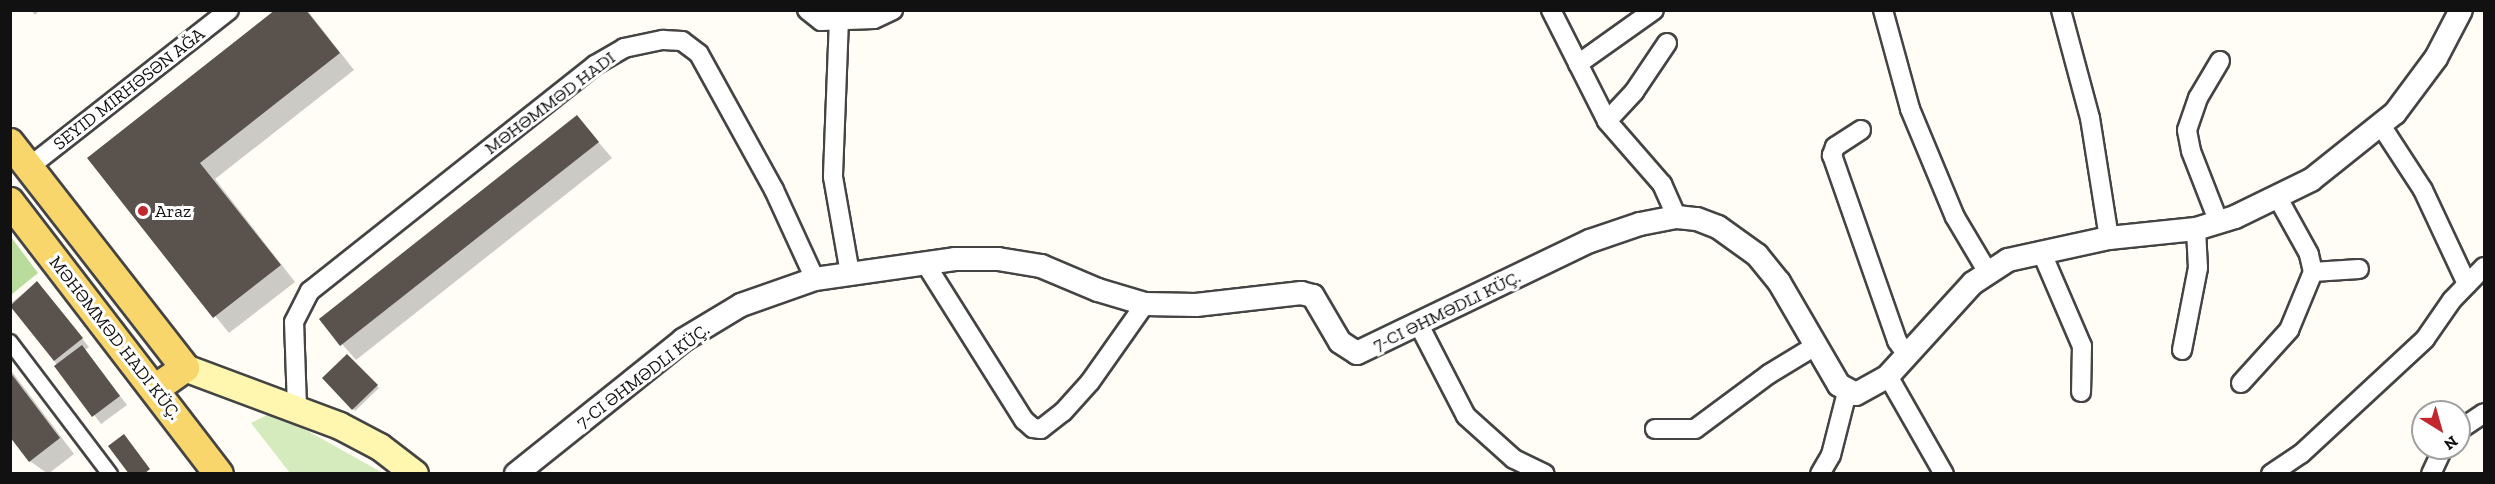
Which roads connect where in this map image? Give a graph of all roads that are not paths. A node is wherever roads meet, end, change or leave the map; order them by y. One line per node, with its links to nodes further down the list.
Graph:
1 (229, 10): 17 (street, SEYID MIRHƏSƏN AĞA)
2 (807, 10): 9 (street)
3 (893, 10): 9 (street)
4 (1551, 10): 12 (street)
5 (1654, 10): 12 (street)
6 (1883, 10): 28 (street)
7 (2061, 10): 23 (street)
8 (2461, 10): 14 (street)
9 (839, 20): 30 (street)
10 (1667, 43): 13 (street)
11 (2220, 61): 21 (street)
12 (1578, 64): 13 (street)
13 (1607, 121): 20 (street)
14 (2382, 126): 18 (street); 32 (street)
15 (1861, 130): 38 (street)
16 (10, 144): 17 (main road, MƏHƏMMƏD HADI KÜÇ.)
17 (29, 167): 39 (main road, MƏHƏMMƏD HADI KÜÇ.)
18 (2278, 198): 21 (street); 29 (street)
19 (10, 202): 42 (main road, MƏHƏMMƏD HADI KÜÇ.)
20 (1677, 217): 34 (street, 7-CI ƏHMƏDLI KÜÇ.); 36 (street)
21 (2219, 223): 22 (street)
22 (2196, 229): 23 (street); 37 (street)
23 (2109, 238): 24 (street)
24 (2042, 251): 28 (street); 43 (street)
25 (925, 263): 30 (street, 7-CI ƏHMƏDLI KÜÇ.); 33 (street, 7-CI ƏHMƏDLI KÜÇ.); 33 (street)
26 (2484, 267): 32 (street)
27 (2359, 269): 29 (street)
28 (1987, 271): 38 (street)
29 (2313, 272): 41 (street)
30 (850, 273): 31 (street, 7-CI ƏHMƏDLI KÜÇ.)
31 (815, 279): 45 (street, MƏHƏMMƏD HADI); 53 (street, 7-CI ƏHMƏDLI KÜÇ.)
32 (2467, 284): 57 (street)
33 (1145, 304): 34 (street, 7-CI ƏHMƏDLI KÜÇ.)
34 (1419, 325): 54 (street)
35 (10, 342): 50 (street)
36 (1815, 346): 44 (street); 48 (street)
37 (2182, 350)
38 (1908, 356): 40 (street)
39 (184, 368): 42 (main road); 45 (main road)
40 (1888, 376): 44 (street); 56 (street)
41 (2241, 382)
42 (155, 389): 51 (main road, MƏHƏMMƏD HADI KÜÇ.)
43 (2081, 392)
44 (1846, 393): 55 (street)
45 (297, 407): 52 (main road)
46 (2484, 413): 47 (street)
47 (2471, 422)
48 (1655, 429)
49 (2437, 460): 58 (street)
50 (110, 474)
51 (219, 474)
52 (415, 474)
53 (516, 474)
54 (1545, 474)
55 (1820, 474)
56 (1944, 474)
57 (2271, 474)
58 (2431, 474)

